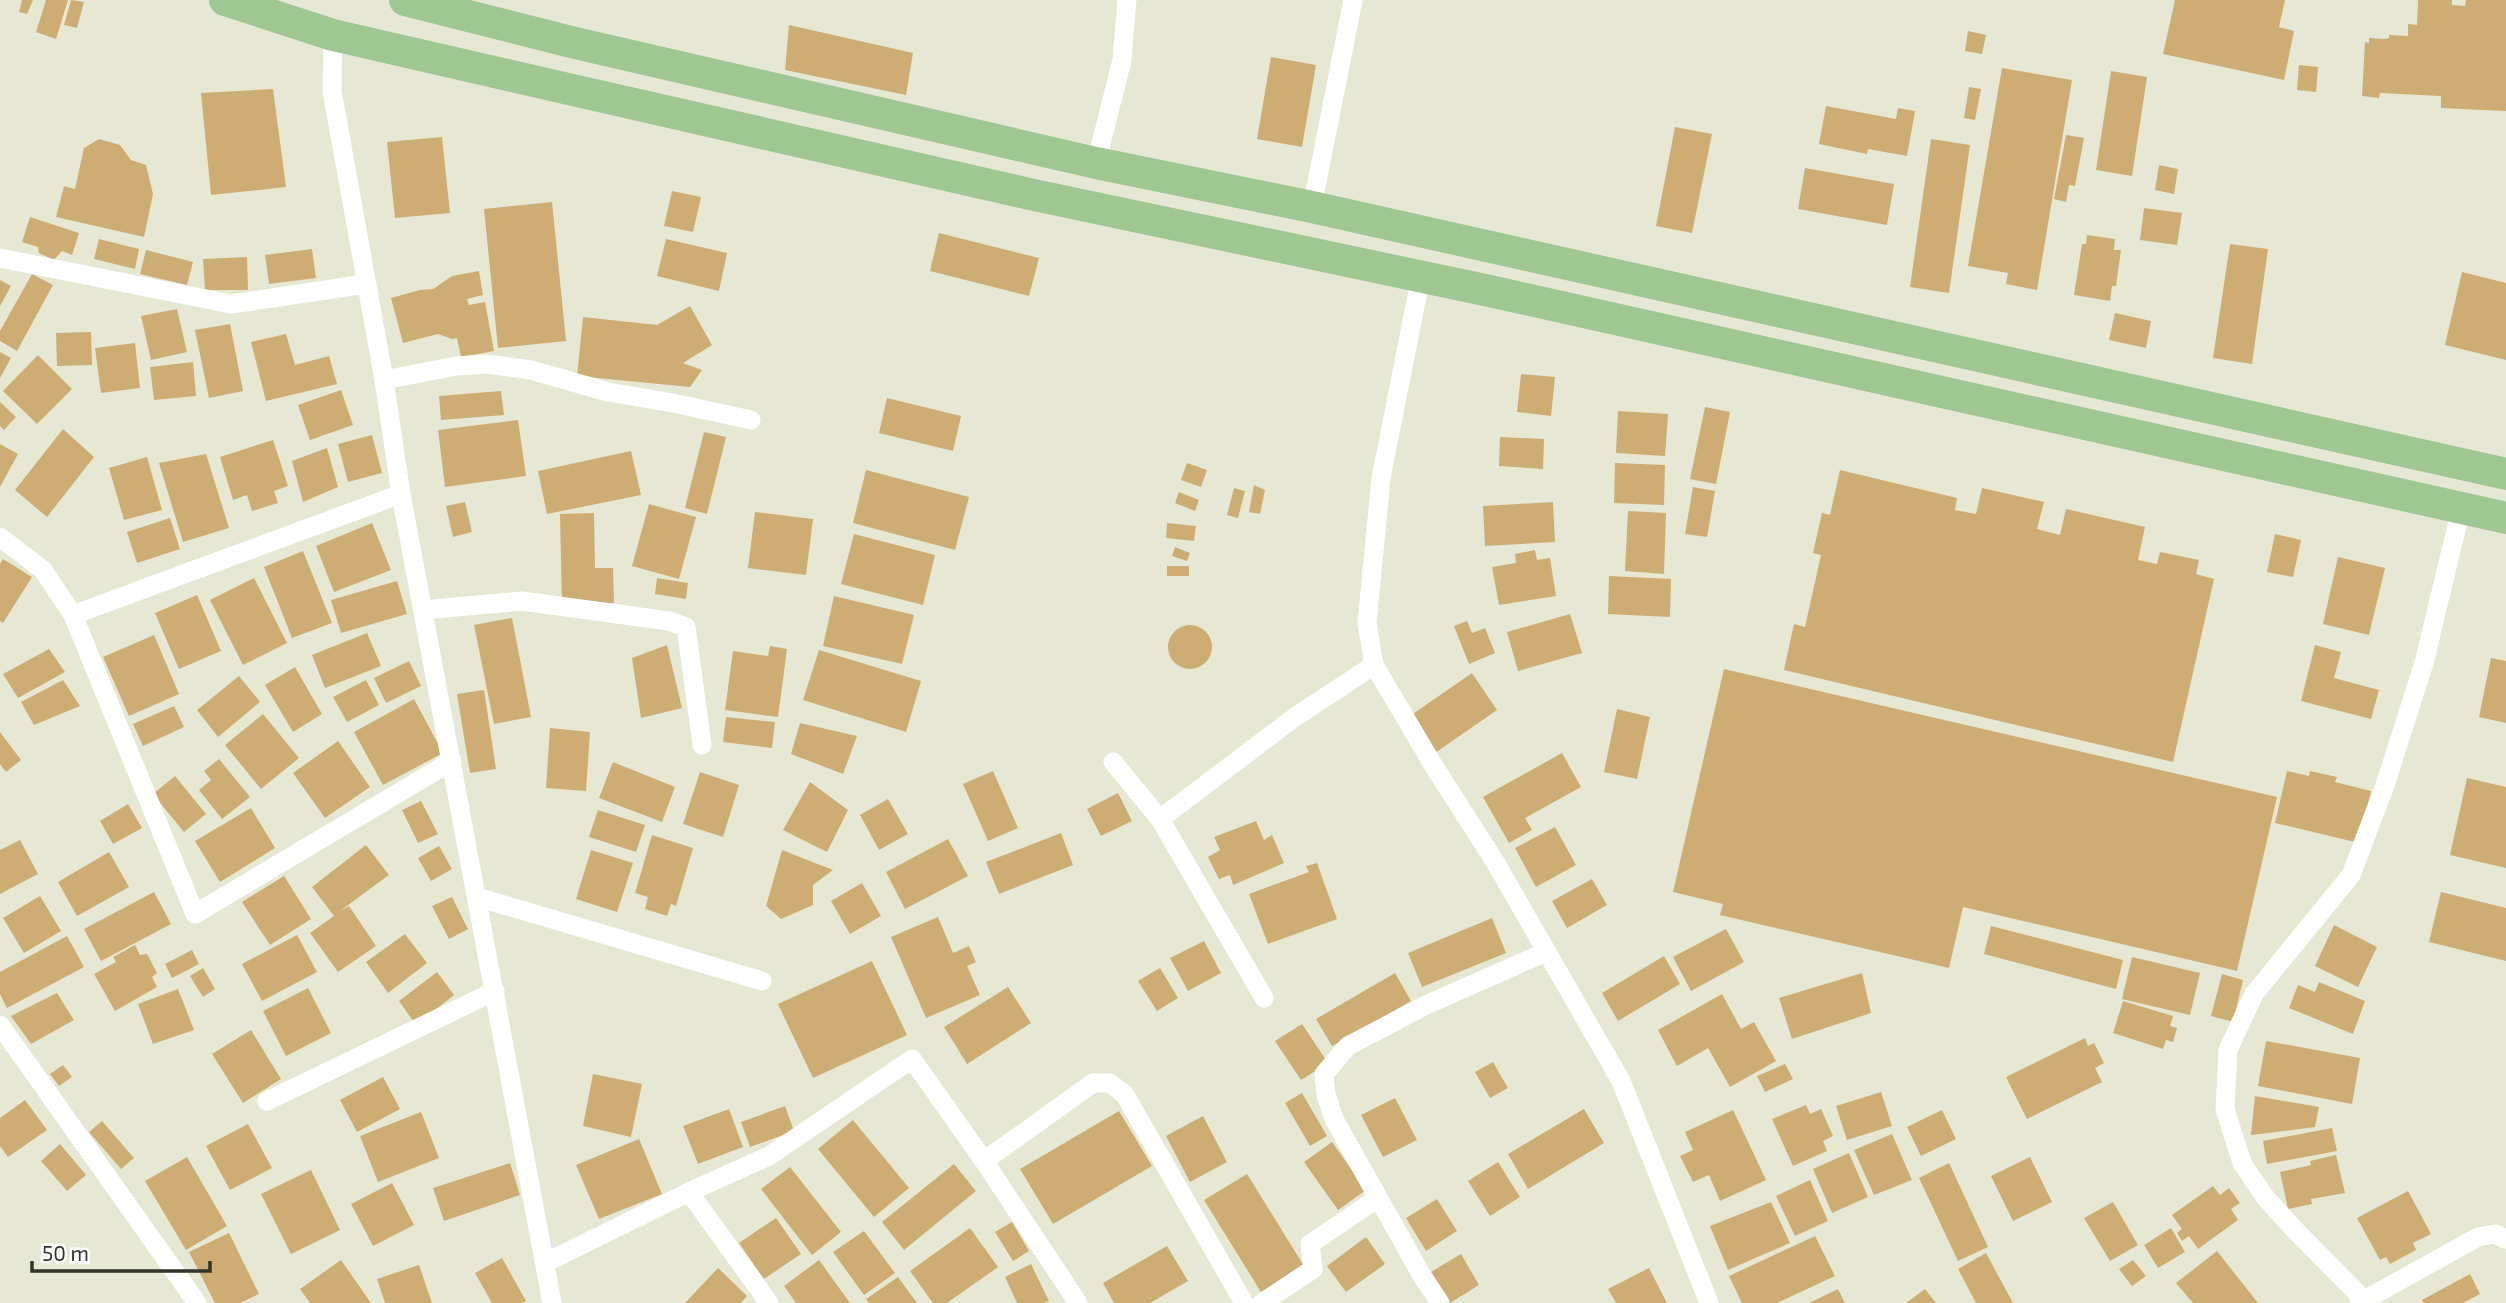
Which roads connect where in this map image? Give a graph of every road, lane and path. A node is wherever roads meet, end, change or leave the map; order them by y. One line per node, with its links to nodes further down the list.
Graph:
1 (225, 0): 5 (main road)
2 (405, 0): 6 (main road)
3 (1127, 0): 8 (street)
4 (1349, 1): 9 (street)
5 (333, 35): 7 (main road); 13 (street)
6 (571, 42): 7 (main road); 8 (main road)
7 (564, 88): 12 (main road)
8 (1096, 163): 9 (main road)
9 (1312, 207): 10 (main road)
10 (1496, 250): 14 (main road); 15 (main road)
11 (0, 258): 13 (street)
12 (1421, 276): 14 (main road); 26 (street)
13 (366, 284): 16 (street)
14 (1486, 290): 17 (main road)
15 (1896, 338): 17 (main road); 19 (main road)
16 (384, 380): 18 (street); 20 (street)
17 (1888, 380): 21 (main road)
18 (751, 420)
19 (2506, 474)
20 (401, 494): 24 (street); 25 (street)
21 (2461, 509): 22 (main road); 43 (street)
22 (2506, 518)
23 (0, 537): 25 (street)
24 (423, 610): 27 (street); 28 (street)
25 (73, 615): 28 (street)
26 (1374, 665): 30 (street); 32 (street)
27 (702, 746)
28 (452, 761): 31 (street)
29 (1112, 762): 30 (street)
30 (1160, 819): 35 (street)
31 (477, 897): 33 (street); 34 (street)
32 (1546, 952): 40 (street); 51 (street)
33 (762, 982)
34 (495, 991): 37 (street); 42 (street)
35 (1264, 998)
36 (0, 1025): 44 (street)
37 (267, 1101)
38 (984, 1161): 39 (street); 47 (street); 48 (street)
39 (689, 1192): 42 (street); 46 (street)
40 (1378, 1198): 49 (street); 50 (street)
41 (2506, 1239): 43 (street)
42 (545, 1263): 45 (street)
43 (2361, 1302)
44 (197, 1303)
45 (552, 1303)
46 (769, 1303)
47 (1078, 1303)
48 (1244, 1303)
49 (1262, 1303)
50 (1440, 1303)
51 (1709, 1303)

